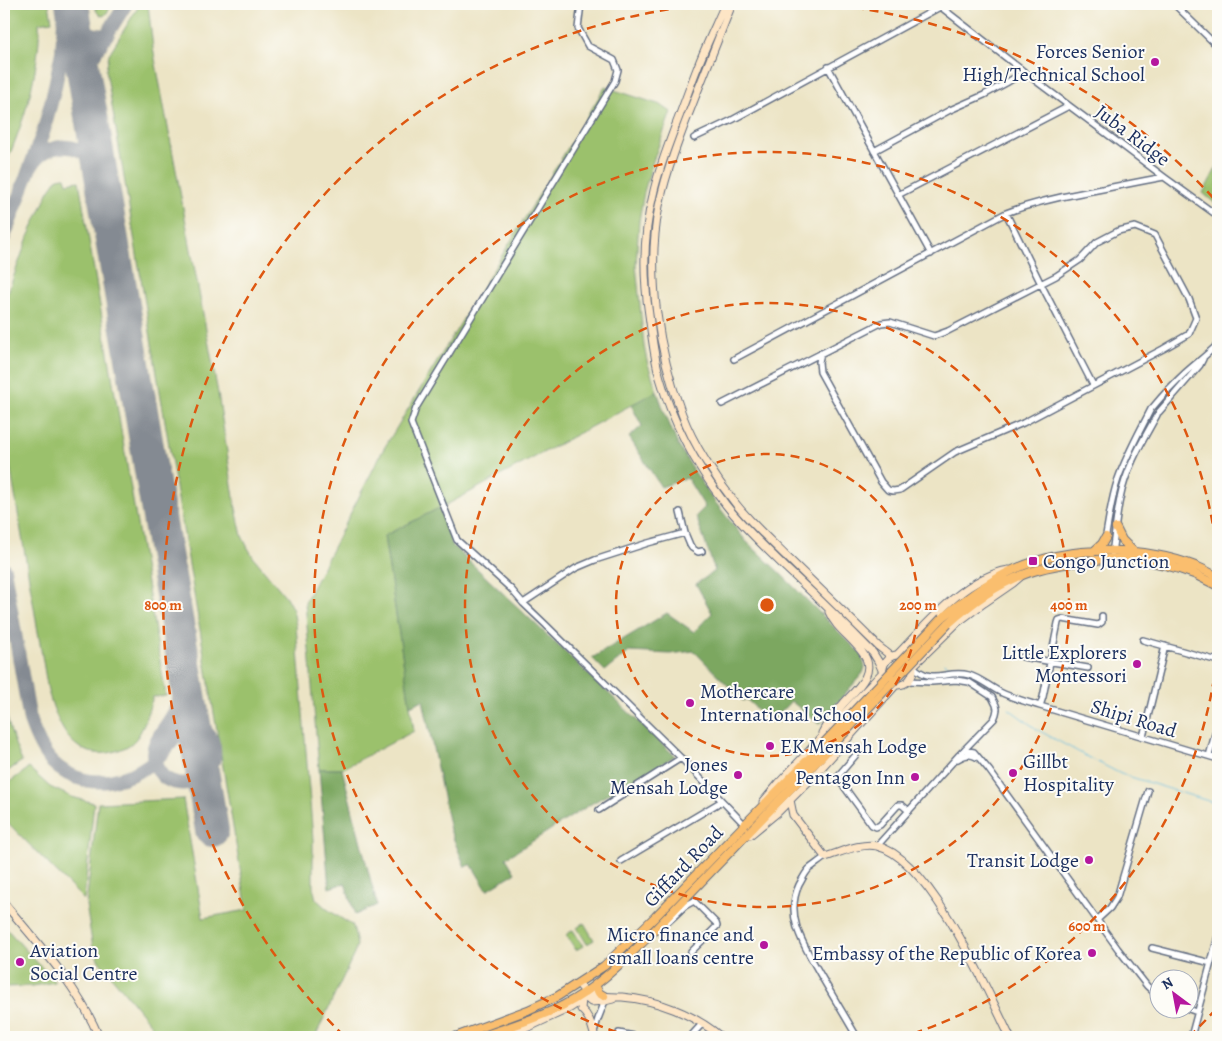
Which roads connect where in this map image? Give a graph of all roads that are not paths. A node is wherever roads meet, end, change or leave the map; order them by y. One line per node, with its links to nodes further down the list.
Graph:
1 (581, 4): 36 (street)
2 (725, 4): 37 (main road)
3 (732, 4): 42 (main road)
4 (1174, 4): 6 (street)
5 (938, 5): 7 (street); 8 (street, Juba Ridge)
6 (1218, 46)
7 (828, 67): 10 (street); 11 (street)
8 (1024, 72): 9 (street, Juba Ridge); 11 (street)
9 (1069, 106): 12 (street, Juba Ridge); 13 (street)
10 (694, 138)
11 (874, 151): 13 (street)
12 (1164, 178): 14 (street); 15 (street, Juba Ridge)
13 (898, 195): 16 (street)
14 (1006, 213): 16 (street); 17 (street)
15 (1218, 216)
16 (931, 254): 21 (street)
17 (1041, 284): 19 (street); 22 (street); 22 (street)
18 (1218, 344): 20 (street)
19 (821, 353): 22 (street); 23 (street)
20 (1205, 357): 25 (street); 27 (street)
21 (734, 360)
22 (1093, 385)
23 (722, 404)
24 (680, 512): 26 (street)
25 (1116, 528): 30 (main road); 31 (street)
26 (685, 533): 28 (street); 36 (street)
27 (1106, 537): 29 (main road); 31 (street)
28 (702, 551)
29 (1093, 552): 31 (main road, Giffard Road); 32 (main road, Giffard Road)
30 (1134, 552): 31 (main road, Giffard Road); 34 (main road, Giffard Road)
31 (1108, 555): 33 (main road, Giffard Road); 35 (main road, Giffard Road)
32 (1014, 570): 39 (main road, Giffard Road); 42 (main road, Giffard Road)
33 (1021, 576): 39 (main road, Giffard Road); 46 (main road, Giffard Road)
34 (1218, 577)
35 (1218, 586)
36 (523, 603): 58 (street)
37 (827, 607): 48 (main road); 54 (main road)
38 (1102, 616): 44 (street)
39 (945, 621): 54 (main road, Giffard Road, bridge)
40 (1142, 640): 41 (street)
41 (1165, 646): 45 (street); 53 (street)
42 (895, 655): 46 (main road); 48 (main road)
43 (1023, 657): 44 (street)
44 (1050, 662): 47 (street); 51 (street)
45 (1218, 662)
46 (913, 666): 49 (main road); 51 (street, Shipi Road)
47 (1088, 668)
48 (883, 672): 50 (main road); 54 (main road, Giffard Road)
49 (908, 682): 50 (main road); 56 (street)
50 (896, 685): 63 (main road, Giffard Road)
51 (1040, 706): 53 (street, Shipi Road)
52 (1218, 723): 57 (street)
53 (1143, 736): 57 (street, Shipi Road)
54 (824, 744): 69 (main road, Giffard Road); 70 (main road, Giffard Road)
55 (861, 749): 66 (street)
56 (964, 750): 60 (street); 61 (street)
57 (1209, 756): 59 (street, Shipi Road)
58 (681, 758): 64 (street); 65 (street)
59 (1218, 759)
60 (982, 762): 61 (street); 77 (street)
61 (951, 764): 66 (street)
62 (1148, 791): 77 (street)
63 (790, 800): 67 (main road, Giffard Road); 68 (main road)
64 (722, 801): 69 (street); 73 (street)
65 (599, 810)
66 (909, 811): 71 (street)
67 (778, 812): 68 (main road); 70 (main road, Giffard Road)
68 (793, 815): 72 (main road)
69 (746, 825): 83 (main road, Giffard Road)
70 (742, 839): 74 (main road, Giffard Road)
71 (877, 846): 72 (main road); 101 (main road)
72 (825, 857): 100 (street)
73 (621, 862)
74 (696, 887): 75 (street); 78 (main road, Giffard Road)
75 (694, 901): 78 (street); 81 (street)
76 (4, 903): 93 (main road)
77 (1097, 920): 85 (street)
78 (659, 926): 84 (main road, Giffard Road)
79 (1218, 936): 82 (street)
80 (1152, 948): 82 (street)
81 (691, 952)
82 (1211, 963): 88 (street)
83 (578, 983): 86 (main road); 94 (main road, Giffard Road)
84 (595, 985): 86 (main road, Giffard Road); 87 (main road)
85 (1150, 989)
86 (585, 992): 87 (main road); 92 (main road); 95 (main road, Giffard Road); 96 (main road, Giffard Road)
87 (605, 999): 90 (main road); 92 (street)
88 (1200, 1002)
89 (1196, 1018): 102 (street)
90 (702, 1024): 98 (street); 99 (main road)
91 (619, 1033): 97 (street)
92 (594, 1035)
93 (99, 1037)
94 (455, 1037)
95 (480, 1037)
96 (502, 1037)
97 (639, 1037)
98 (690, 1037)
99 (721, 1037)
100 (857, 1037)
101 (1010, 1037)
102 (1191, 1037)

